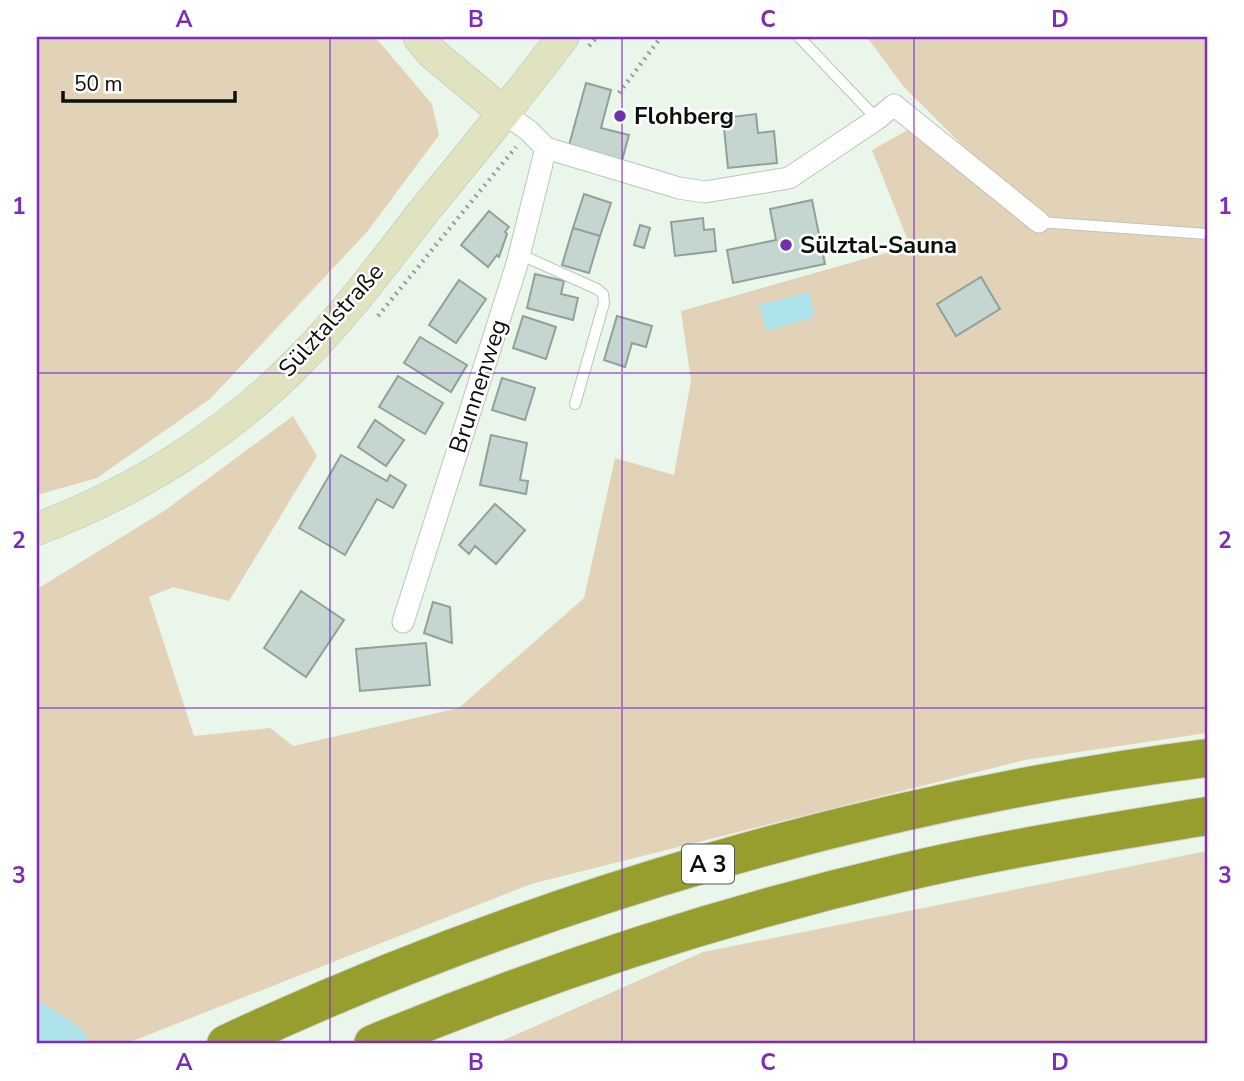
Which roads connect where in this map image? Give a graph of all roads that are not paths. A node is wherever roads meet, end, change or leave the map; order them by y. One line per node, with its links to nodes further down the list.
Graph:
1 (419, 37): 4 (main road)
2 (563, 37): 4 (main road, Sülztalstraße)
3 (799, 37): 5 (lane)
4 (504, 113): 6 (street); 11 (main road, Sülztalstraße)
5 (877, 119): 6 (street); 7 (street)
6 (546, 148): 9 (street, Brunnenweg)
7 (1039, 222): 8 (lane)
8 (1207, 234)
9 (519, 254): 10 (lane); 12 (street, Brunnenweg)
10 (575, 404)
11 (37, 529)
12 (403, 622)
13 (1207, 758): 15 (highway, A 3)
14 (1207, 816): 16 (highway, A 3)
15 (228, 1043)
16 (373, 1044)

